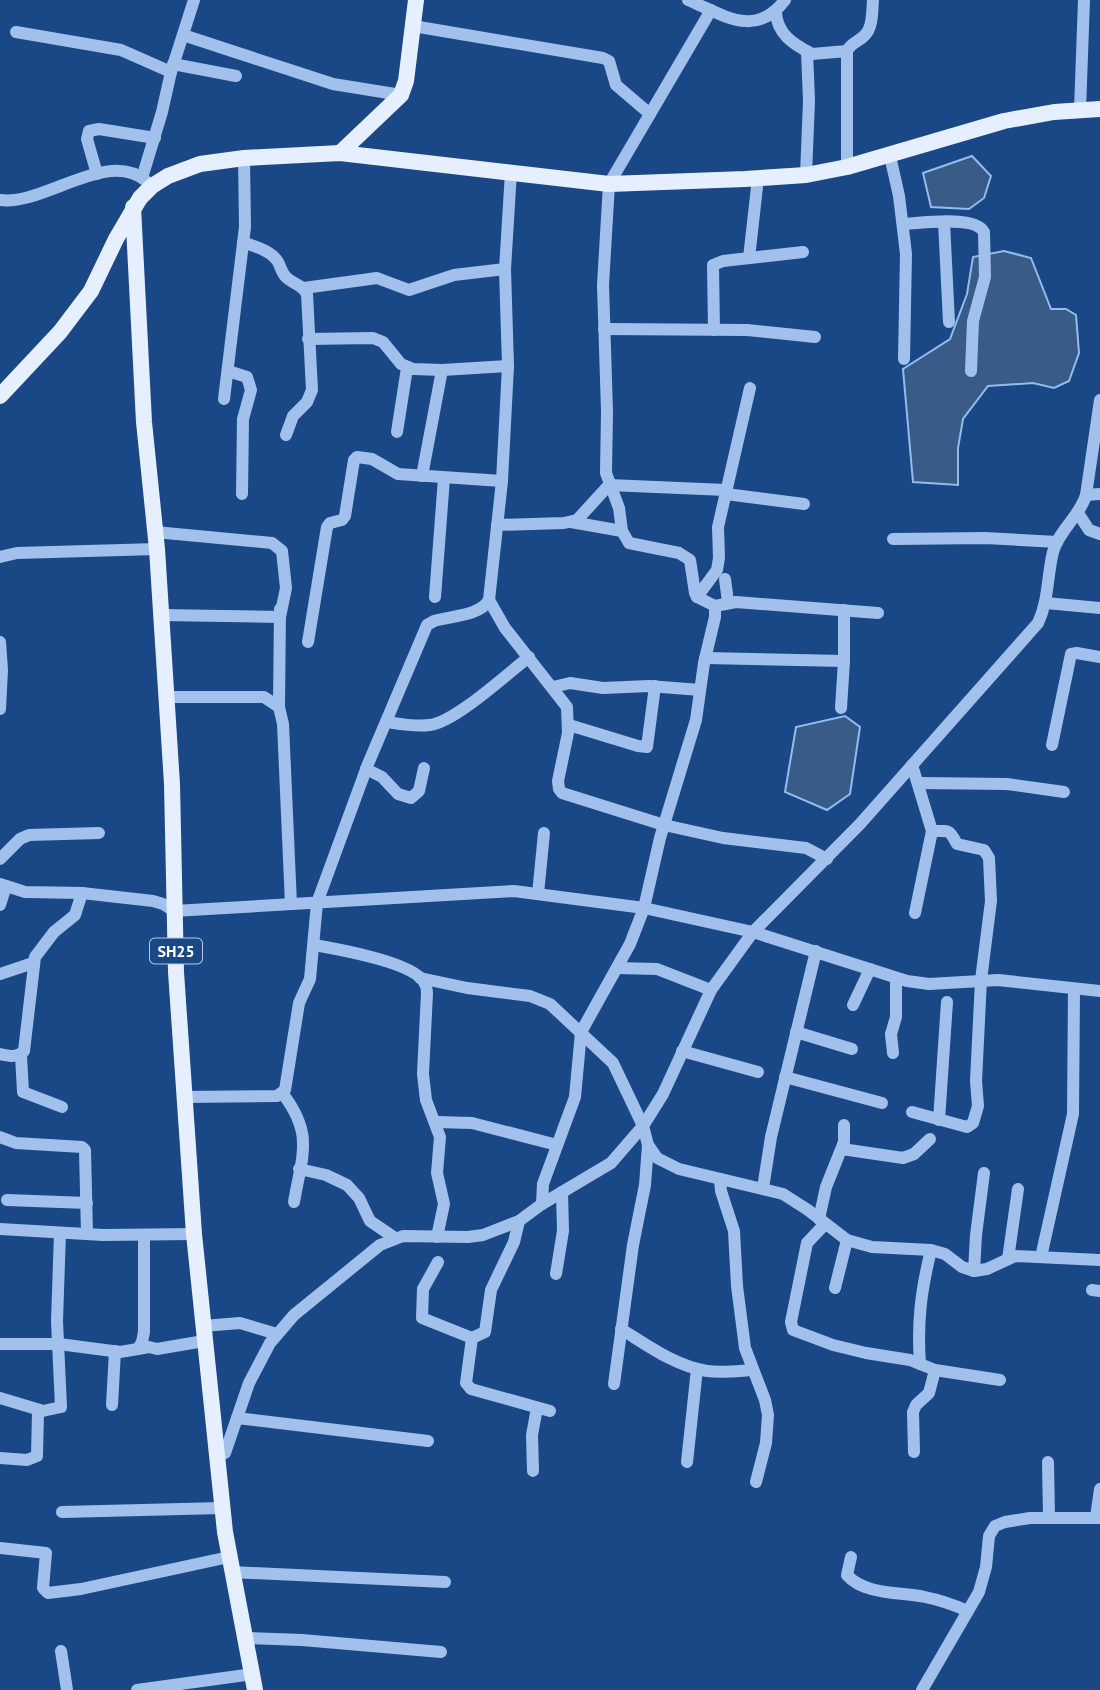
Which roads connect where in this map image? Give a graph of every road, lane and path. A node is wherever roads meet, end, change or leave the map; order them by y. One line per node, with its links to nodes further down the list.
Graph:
1 (194, 0): 11 (street)
2 (416, 0): 9 (main road)
3 (688, 0): 7 (street)
4 (785, 0): 8 (street)
5 (873, 0): 13 (street)
6 (1084, 0): 18 (street)
7 (711, 10): 8 (street); 19 (street)
8 (776, 12): 12 (street)
9 (413, 26): 16 (main road); 19 (street)
10 (16, 32): 14 (street)
11 (183, 35): 14 (street); 16 (street)
12 (807, 51): 13 (street); 27 (street)
13 (847, 51): 24 (street)
14 (172, 68): 15 (street); 20 (street)
15 (236, 76)
16 (401, 95): 21 (main road)
17 (1100, 108): 18 (main road)
18 (1080, 110): 22 (main road)
19 (650, 114): 30 (street)
20 (155, 138): 26 (street); 29 (street)
21 (340, 153): 23 (main road); 25 (main road)
22 (890, 156): 24 (main road); 34 (street)
23 (244, 158): 29 (main road); 35 (street)
24 (847, 167): 27 (main road)
25 (511, 172): 30 (main road); 38 (street)
26 (97, 173): 29 (street); 31 (street)
27 (806, 175): 28 (main road)
28 (758, 178): 30 (main road); 37 (street)
29 (147, 182): 32 (main road)
30 (609, 184): 41 (street)
31 (0, 200)
32 (133, 207): 52 (main road); 70 (main road, SH25)
33 (944, 222): 34 (street); 40 (street); 49 (street)
34 (902, 224): 45 (street)
35 (243, 242): 39 (street); 50 (street)
36 (803, 252): 37 (street)
37 (749, 258): 42 (street)
38 (505, 270): 39 (street); 46 (street)
39 (304, 288): 44 (street)
40 (949, 322)
41 (604, 329): 42 (street); 60 (street)
42 (714, 330): 43 (street)
43 (815, 337)
44 (308, 339): 47 (street); 56 (street)
45 (904, 359)
46 (508, 366): 48 (street); 59 (street)
47 (407, 368): 48 (street); 55 (street)
48 (442, 370): 57 (street)
49 (971, 370)
50 (228, 371): 53 (street); 62 (street)
51 (750, 388): 61 (street)
52 (0, 396)
53 (224, 399)
54 (1100, 400): 63 (street)
55 (397, 432)
56 (286, 435)
57 (422, 476): 58 (street); 90 (street)
58 (444, 478): 59 (street); 77 (street)
59 (502, 481): 68 (street)
60 (609, 485): 61 (street); 67 (street); 69 (street)
61 (726, 492): 65 (street); 78 (street)
62 (242, 494)
63 (1086, 495): 64 (street); 66 (street)
64 (1100, 495)
65 (804, 504)
66 (1078, 513): 71 (street); 73 (street)
67 (571, 522): 68 (street); 69 (street)
68 (497, 525): 79 (street)
69 (622, 531): 78 (street)
70 (155, 532): 74 (main road, SH25); 88 (street)
71 (1100, 534)
72 (893, 538): 73 (street)
73 (1057, 542): 82 (street)
74 (157, 549): 75 (street); 87 (main road, SH25)
75 (0, 556)
76 (725, 579): 81 (street)
77 (435, 597)
78 (697, 597): 83 (street)
79 (489, 600): 91 (street); 103 (street)
80 (280, 601): 88 (street)
81 (728, 602): 83 (street); 85 (street)
82 (1046, 603): 84 (street); 106 (street)
83 (715, 606): 92 (street)
84 (1100, 608)
85 (844, 610): 86 (street); 94 (street)
86 (878, 612)
87 (161, 615): 88 (street); 99 (main road, SH25)
88 (280, 617): 100 (street)
89 (0, 642): 95 (street)
90 (308, 642)
91 (529, 657): 97 (street); 103 (street)
92 (705, 657): 94 (street); 98 (street)
93 (1100, 657): 105 (street)
94 (844, 661): 101 (street)
95 (1, 670): 102 (street)
96 (655, 686): 97 (street); 98 (street); 104 (street)
97 (553, 687): 104 (street)
98 (701, 690): 111 (street)
99 (166, 697): 100 (street); 124 (main road, SH25)
100 (279, 707): 121 (street)
101 (841, 708)
102 (0, 709)
103 (386, 722): 108 (street)
104 (569, 725): 111 (street)
105 (1052, 745)
106 (912, 765): 109 (street); 116 (street)
107 (424, 768): 108 (street)
108 (366, 769): 120 (street)
109 (918, 783): 110 (street); 112 (street)
110 (1064, 792)
111 (664, 825): 116 (street); 123 (street)
112 (932, 831): 125 (street); 135 (street)
113 (99, 833): 115 (street)
114 (544, 833): 119 (street)
115 (0, 859)
116 (827, 859): 126 (street)
117 (3, 885): 118 (street); 122 (street)
118 (82, 893): 124 (street); 129 (street)
119 (538, 894): 120 (street); 123 (street)
120 (317, 903): 121 (street); 127 (street)
121 (292, 904): 124 (street)
122 (0, 905)
123 (644, 908): 126 (street); 130 (street)
124 (174, 911): 151 (main road, SH25)
125 (915, 913)
126 (753, 932): 128 (street); 137 (street)
127 (314, 945): 133 (street); 150 (street)
128 (816, 951): 131 (street); 142 (street)
129 (33, 963): 132 (street); 147 (street)
130 (617, 968): 137 (street); 141 (street)
131 (870, 969): 134 (street); 140 (street)
132 (0, 974)
133 (420, 978): 141 (street); 156 (street)
134 (896, 978): 135 (street); 145 (street)
135 (981, 979): 136 (street); 155 (street)
136 (1074, 989): 138 (street); 185 (street)
137 (711, 990): 144 (street)
138 (1100, 991)
139 (947, 1002): 155 (street)
140 (853, 1005)
141 (581, 1032): 158 (street); 161 (street)
142 (796, 1032): 143 (street); 149 (street)
143 (852, 1049)
144 (682, 1051): 148 (street); 158 (street)
145 (893, 1053)
146 (0, 1055): 147 (street)
147 (21, 1055): 153 (street)
148 (758, 1072)
149 (785, 1077): 152 (street); 167 (street)
150 (283, 1094): 151 (street); 164 (street)
151 (185, 1097): 179 (main road, SH25)
152 (882, 1103)
153 (62, 1107)
154 (912, 1112): 155 (street)
155 (939, 1120)
156 (436, 1122): 161 (street); 181 (street)
157 (844, 1125): 163 (street)
158 (643, 1126): 162 (street); 169 (street)
159 (0, 1137): 172 (street)
160 (930, 1139): 163 (street)
161 (557, 1145): 173 (street)
162 (648, 1145): 166 (street); 192 (street)
163 (842, 1149): 175 (street)
164 (299, 1169): 171 (street); 182 (street)
165 (984, 1173): 189 (street)
166 (720, 1179): 167 (street); 202 (street)
167 (763, 1188): 175 (street)
168 (1018, 1189): 186 (street)
169 (562, 1192): 173 (street); 190 (street)
170 (7, 1200): 172 (street)
171 (294, 1202)
172 (87, 1203): 178 (street)
173 (542, 1204): 174 (street)
174 (519, 1221): 181 (street); 195 (street)
175 (822, 1222): 183 (street); 200 (street)
176 (0, 1228): 177 (street)
177 (60, 1233): 178 (street); 197 (street)
178 (87, 1234): 180 (street)
179 (194, 1234): 180 (street); 193 (main road, SH25)
180 (145, 1235): 198 (street)
181 (437, 1237): 182 (street)
182 (395, 1238): 194 (street)
183 (847, 1240): 184 (street); 191 (street)
184 (931, 1250): 189 (street); 200 (street)
185 (1041, 1257): 186 (street); 187 (street)
186 (1008, 1259): 189 (street)
187 (1100, 1260)
188 (438, 1262): 195 (street)
189 (974, 1271)
190 (556, 1275)
191 (835, 1288)
192 (621, 1329): 201 (street); 205 (street)
193 (203, 1334): 194 (street); 198 (street); 212 (main road, SH25)
194 (277, 1334): 209 (street)
195 (472, 1338): 216 (street)
196 (0, 1344): 197 (street)
197 (59, 1344): 199 (street); 208 (street)
198 (138, 1349): 199 (street)
199 (114, 1351): 207 (street)
200 (920, 1364): 203 (street)
201 (697, 1369): 202 (street); 214 (street)
202 (752, 1370): 217 (street)
203 (935, 1370): 204 (street); 211 (street)
204 (1000, 1380)
205 (614, 1384)
206 (0, 1398): 208 (street)
207 (112, 1405)
208 (40, 1410): 213 (street)
209 (237, 1418): 210 (street); 212 (street)
210 (428, 1441)
211 (914, 1452)
212 (216, 1456): 219 (main road, SH25)
213 (0, 1458)
214 (687, 1462)
215 (1048, 1462): 221 (street)
216 (533, 1471)
217 (756, 1482)
218 (1100, 1489): 222 (street)
219 (222, 1508): 220 (street); 225 (main road, SH25)
220 (62, 1512)
221 (1049, 1517): 222 (street); 227 (street)
222 (1098, 1518)
223 (0, 1548): 225 (street)
224 (851, 1556): 227 (street)
225 (230, 1565): 226 (street); 228 (main road, SH25)
226 (445, 1582)
227 (968, 1611): 234 (street)
228 (247, 1638): 230 (street); 231 (main road, SH25)
229 (61, 1651): 232 (street)
230 (441, 1652)
231 (254, 1682): 233 (street)
232 (66, 1690)
233 (137, 1690)
234 (922, 1690)

